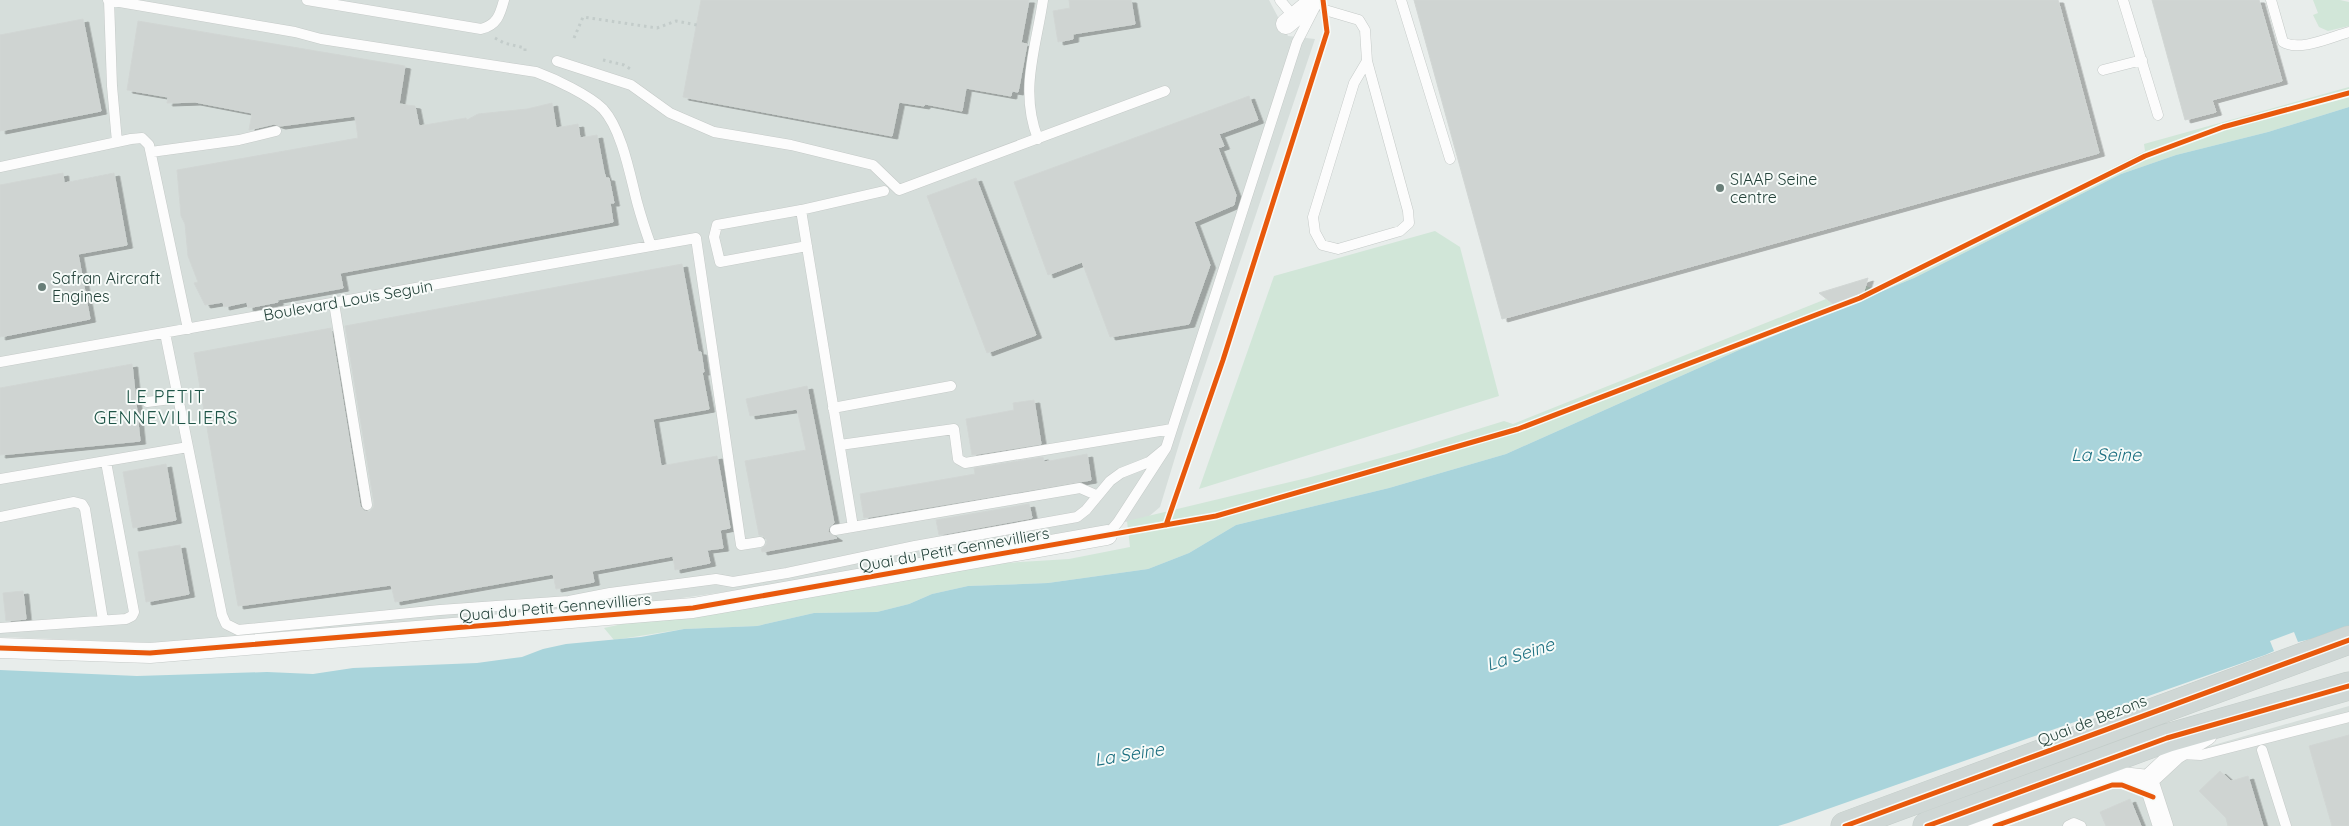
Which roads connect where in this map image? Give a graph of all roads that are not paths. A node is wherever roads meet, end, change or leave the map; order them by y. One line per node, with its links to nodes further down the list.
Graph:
1 (109, 0): 21 (lane); 27 (lane)
2 (307, 0): 3 (lane)
3 (504, 0)
4 (1044, 0): 20 (lane)
5 (1280, 0): 11 (lane)
6 (1319, 0): 37 (lane)
7 (1401, 0): 23 (lane)
8 (2124, 0): 13 (lane)
9 (2271, 0): 12 (lane)
10 (1320, 5): 11 (street); 15 (lane)
11 (1290, 20)
12 (2349, 32)
13 (2142, 60): 16 (lane); 18 (lane)
14 (557, 61): 20 (lane)
15 (1367, 61): 15 (lane)
16 (2103, 70)
17 (1165, 91): 20 (lane)
18 (2158, 115)
19 (276, 131): 22 (lane)
20 (1038, 139)
21 (117, 142): 22 (lane); 24 (lane)
22 (151, 152): 30 (lane)
23 (1450, 159)
24 (0, 167)
25 (884, 191): 26 (lane)
26 (801, 210): 28 (lane); 28 (lane)
27 (651, 246): 29 (lane, Boulevard Louis Seguin); 49 (lane, Boulevard Louis Seguin)
28 (807, 246): 36 (lane)
29 (334, 303): 30 (lane, Boulevard Louis Seguin); 44 (lane)
30 (188, 329): 31 (lane, Boulevard Louis Seguin)
31 (166, 333): 32 (lane, Boulevard Louis Seguin); 34 (lane)
32 (0, 362)
33 (951, 386): 36 (lane)
34 (178, 398): 35 (lane); 39 (lane)
35 (147, 402)
36 (834, 408): 38 (lane)
37 (1172, 429): 38 (lane); 40 (lane)
38 (840, 445): 46 (lane)
39 (188, 447): 41 (lane); 43 (lane)
40 (1166, 448): 43 (lane); 48 (lane)
41 (106, 462): 42 (lane); 50 (lane)
42 (0, 479)
43 (1096, 496): 46 (lane)
44 (367, 505)
45 (0, 517): 50 (lane)
46 (853, 527): 47 (lane)
47 (836, 530)
48 (1107, 535): 53 (street, Quai du Petit Gennevilliers)
49 (760, 542)
50 (103, 620): 51 (lane)
51 (0, 628)
52 (2349, 640): 60 (main road, Quai de Bezons)
53 (0, 648)
54 (2349, 686): 56 (main road)
55 (2349, 717): 58 (lane)
56 (2222, 723): 58 (street); 61 (main road)
57 (2262, 750): 66 (lane)
58 (2176, 754): 59 (street)
59 (2148, 780): 62 (street); 65 (street)
60 (1845, 826)
61 (1927, 826)
62 (1971, 826)
63 (2068, 826): 64 (lane)
64 (2081, 826)
65 (2163, 826)
66 (2286, 826)

